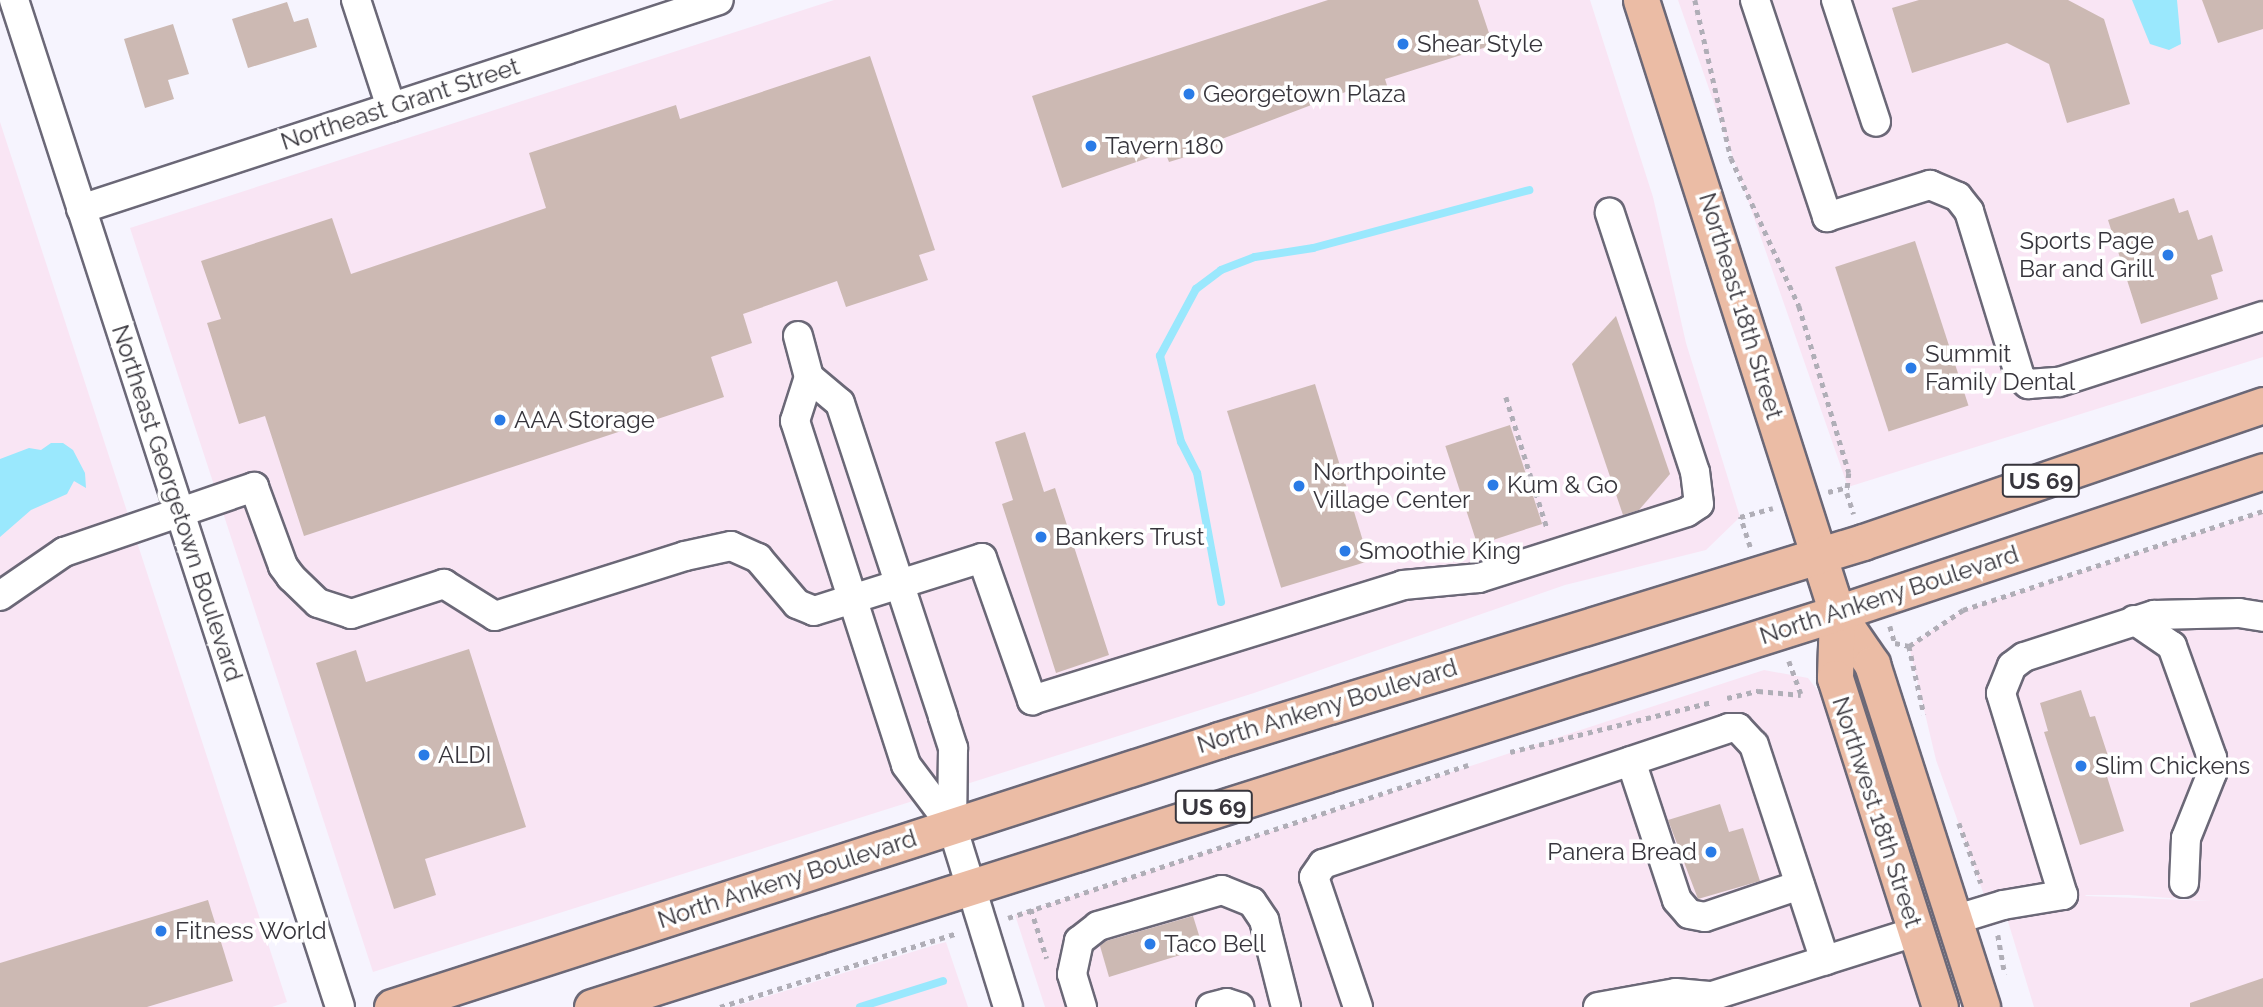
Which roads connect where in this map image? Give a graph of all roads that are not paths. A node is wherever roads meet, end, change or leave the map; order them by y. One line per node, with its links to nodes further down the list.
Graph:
1 (14, 0): 9 (street, Northeast Georgetown Boulevard)
2 (356, 0): 7 (street)
3 (719, 0): 7 (street, Northeast Grant Street)
4 (1641, 0): 17 (main road, Northeast 18th Street)
5 (1755, 0): 11 (street)
6 (1836, 0): 8 (street)
7 (391, 107): 9 (street, Northeast Grant Street)
8 (1877, 122)
9 (81, 209): 16 (street, Northeast Georgetown Boulevard)
10 (1610, 213): 18 (street)
11 (2263, 316)
12 (798, 335): 13 (street)
13 (809, 377): 18 (street); 20 (street)
14 (2263, 405): 17 (main road, North Ankeny Boulevard / US 69)
15 (2263, 471): 21 (main road, North Ankeny Boulevard / US 69)
16 (179, 512): 19 (street); 20 (street); 33 (street, Northeast Georgetown Boulevard)
17 (1819, 556): 21 (main road, Northeast 18th Street); 25 (main road, North Ankeny Boulevard / US 69)
18 (898, 584): 20 (street); 25 (street)
19 (0, 596)
20 (853, 599): 25 (street)
21 (1837, 613): 28 (main road, North Ankeny Boulevard / US 69); 29 (main road); 30 (main road, Northwest 18th Street)
22 (2263, 617): 23 (street)
23 (2134, 620): 26 (street); 29 (street)
24 (1631, 761): 27 (street); 27 (street); 41 (street)
25 (952, 826): 28 (street); 34 (main road, North Ankeny Boulevard / US 69)
26 (2184, 883)
27 (1800, 886): 31 (street)
28 (969, 887): 35 (main road, North Ankeny Boulevard / US 69); 36 (street)
29 (1954, 920): 44 (main road)
30 (1915, 932): 31 (street); 43 (main road, Northwest 18th Street)
31 (1825, 961): 32 (street)
32 (1695, 1001): 42 (street)
33 (340, 1007)
34 (391, 1007)
35 (592, 1007)
36 (1008, 1007)
37 (1082, 1007): 40 (street)
38 (1211, 1007): 39 (street)
39 (1239, 1007)
40 (1286, 1007)
41 (1358, 1007)
42 (1598, 1007)
43 (1941, 1007)
44 (1982, 1007)

